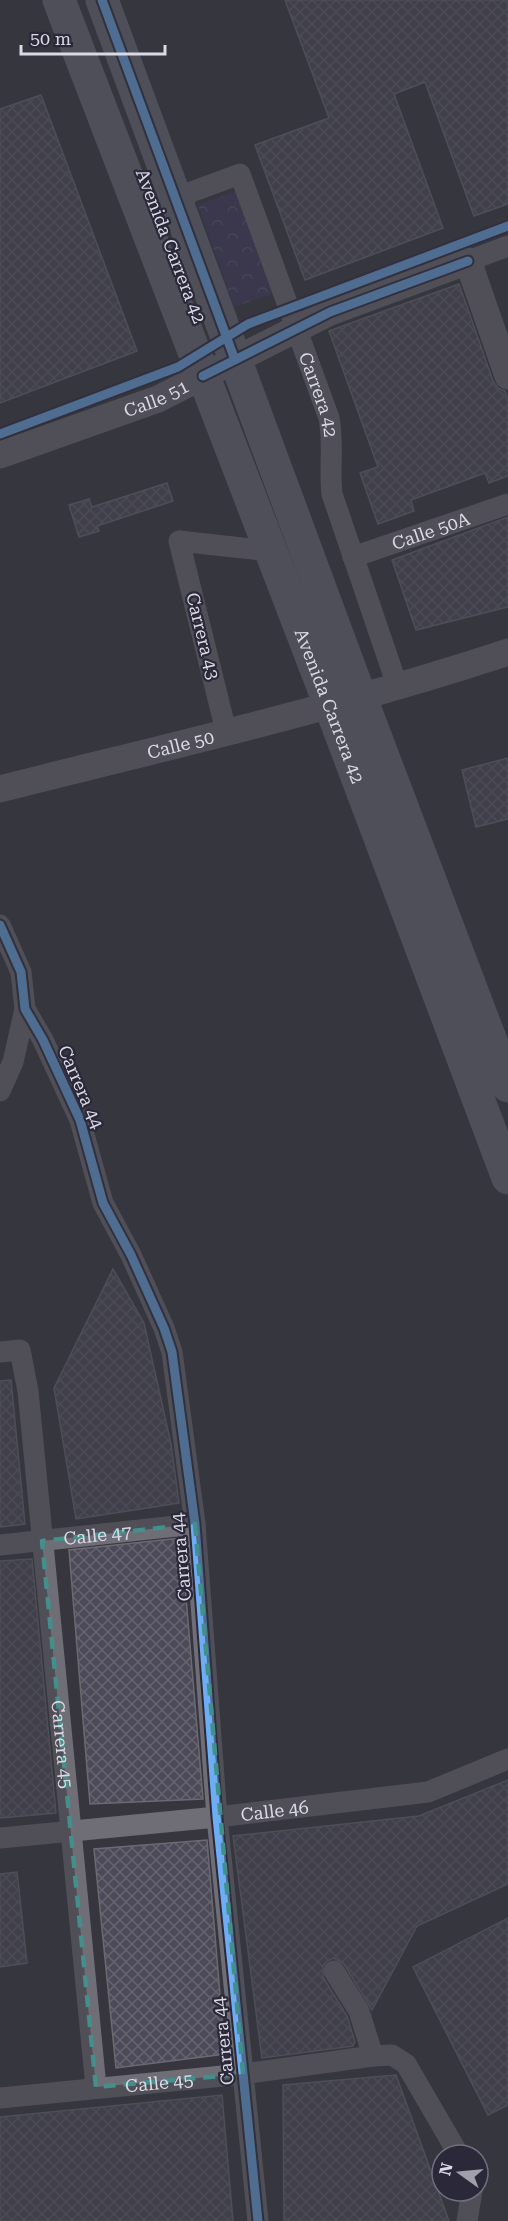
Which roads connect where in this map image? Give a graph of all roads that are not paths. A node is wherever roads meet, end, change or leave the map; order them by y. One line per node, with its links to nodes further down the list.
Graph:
1 (59, 0): 8 (highway, Avenida Carrera 42)
2 (102, 0): 3 (highway, Avenida Carrera 42)
3 (175, 198): 6 (street, Carrera 42); 7 (highway, Avenida Carrera 42)
4 (508, 246): 5 (street, Calle 51)
5 (468, 261): 6 (street, Calle 51); 9 (street)
6 (295, 328): 7 (street, Calle 51); 13 (street, Carrera 42)
7 (235, 360): 8 (street, Calle 51); 18 (highway, Avenida Carrera 42)
8 (203, 376): 10 (street, Calle 51); 12 (highway, Avenida Carrera 42)
9 (508, 376)
10 (0, 455)
11 (508, 504): 13 (street, Calle 50A)
12 (270, 551): 18 (highway, Avenida Carrera 42); 19 (street, Carrera 43)
13 (353, 557): 17 (street, Carrera 42)
14 (508, 652): 16 (street)
15 (508, 669): 16 (street)
16 (451, 670): 17 (street, Calle 50)
17 (397, 685): 18 (street, Calle 50)
18 (345, 700): 19 (street, Calle 50); 24 (highway, Avenida Carrera 42); 26 (highway, Avenida Carrera 42)
19 (226, 731): 20 (street, Calle 50)
20 (0, 789)
21 (0, 925): 22 (street, Carrera 44)
22 (25, 1009): 23 (street); 28 (street, Carrera 44)
23 (9, 1046): 25 (street)
24 (508, 1086)
25 (1, 1088)
26 (508, 1178)
27 (0, 1352): 29 (street, Carrera 45)
28 (195, 1524): 29 (street, Calle 47); 32 (street, Carrera 44)
29 (42, 1541): 30 (street, Calle 47); 33 (street, Carrera 45)
30 (0, 1545)
31 (508, 1759): 32 (street, Calle 46)
32 (217, 1817): 33 (street, Calle 46); 37 (street, Carrera 44)
33 (72, 1830): 34 (street, Calle 46); 38 (street, Carrera 45)
34 (0, 1838)
35 (334, 1971): 36 (street)
36 (382, 2056): 37 (street, Calle 45); 40 (street)
37 (243, 2074): 38 (street, Calle 45); 42 (street, Carrera 44)
38 (96, 2087): 39 (street, Calle 45)
39 (0, 2098)
40 (452, 2143)
41 (470, 2203): 43 (street)
42 (258, 2221)
43 (466, 2221)

